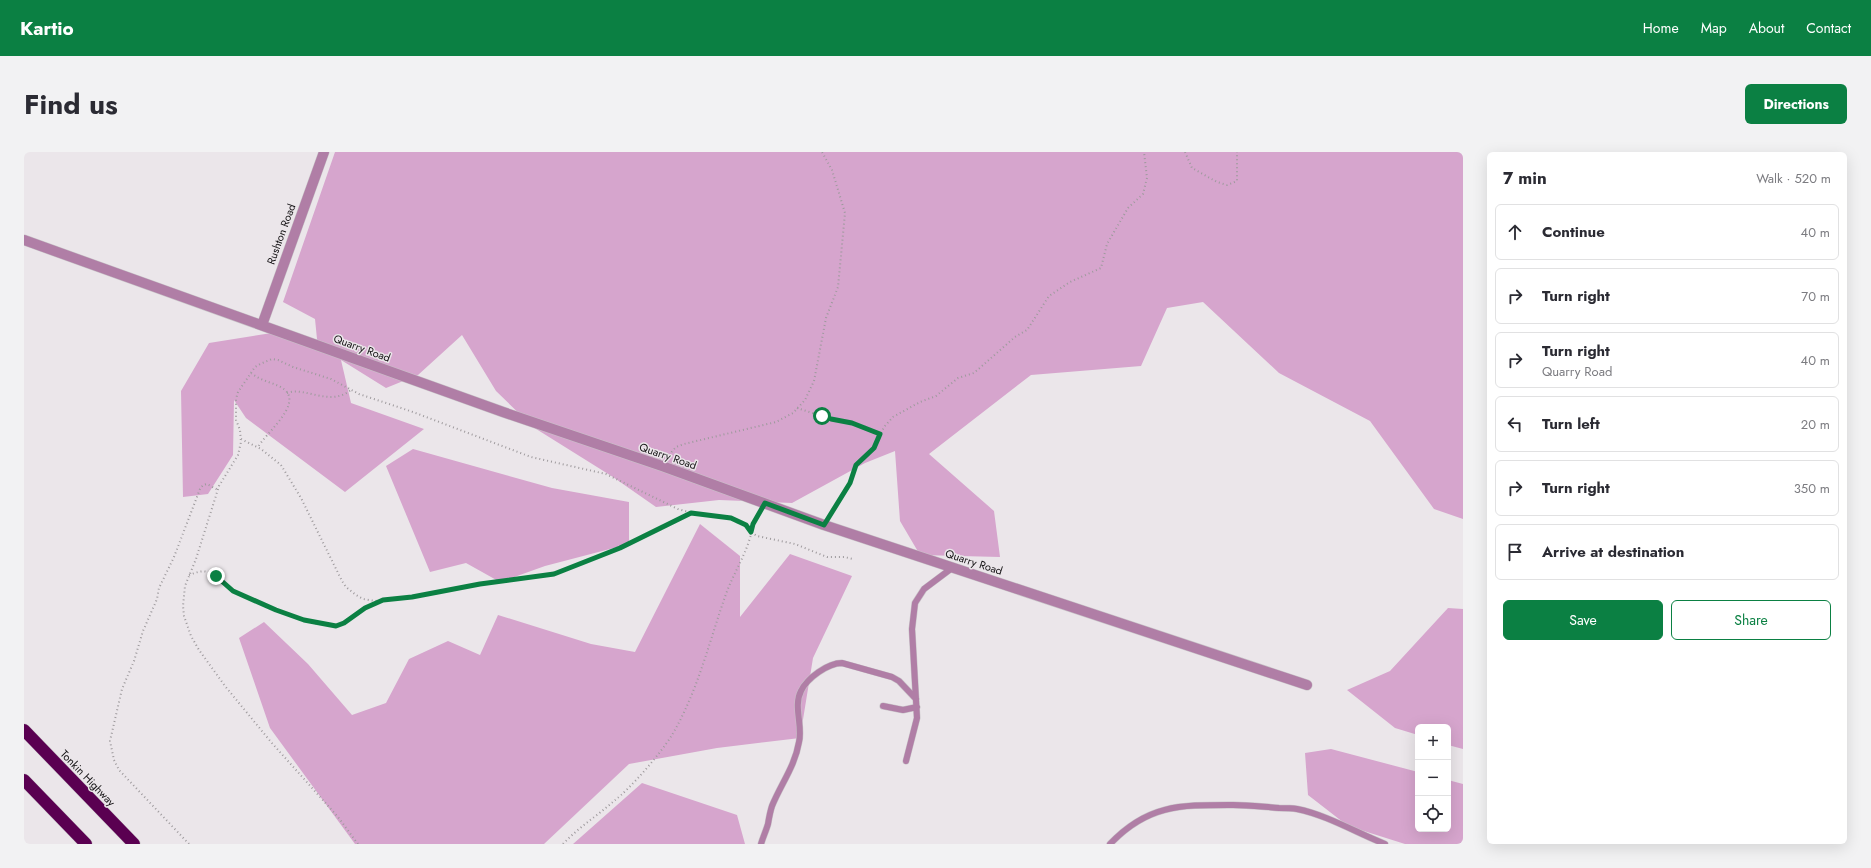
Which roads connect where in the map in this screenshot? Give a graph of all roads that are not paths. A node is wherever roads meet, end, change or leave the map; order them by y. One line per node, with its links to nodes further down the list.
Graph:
1 (324, 152): 3 (street, Rushton Road)
2 (24, 240): 3 (street, Quarry Road)
3 (262, 325): 4 (street, Quarry Road)
4 (952, 568): 5 (street, Quarry Road); 6 (lane)
5 (1307, 685)
6 (916, 699): 8 (lane); 14 (lane)
7 (883, 706): 8 (lane)
8 (917, 707): 10 (lane)
9 (24, 730): 13 (highway, Tonkin Highway)
10 (906, 761)
11 (24, 780): 12 (highway)
12 (86, 844)
13 (134, 844)
14 (761, 844)
15 (1110, 844): 16 (lane)
16 (1385, 844)

